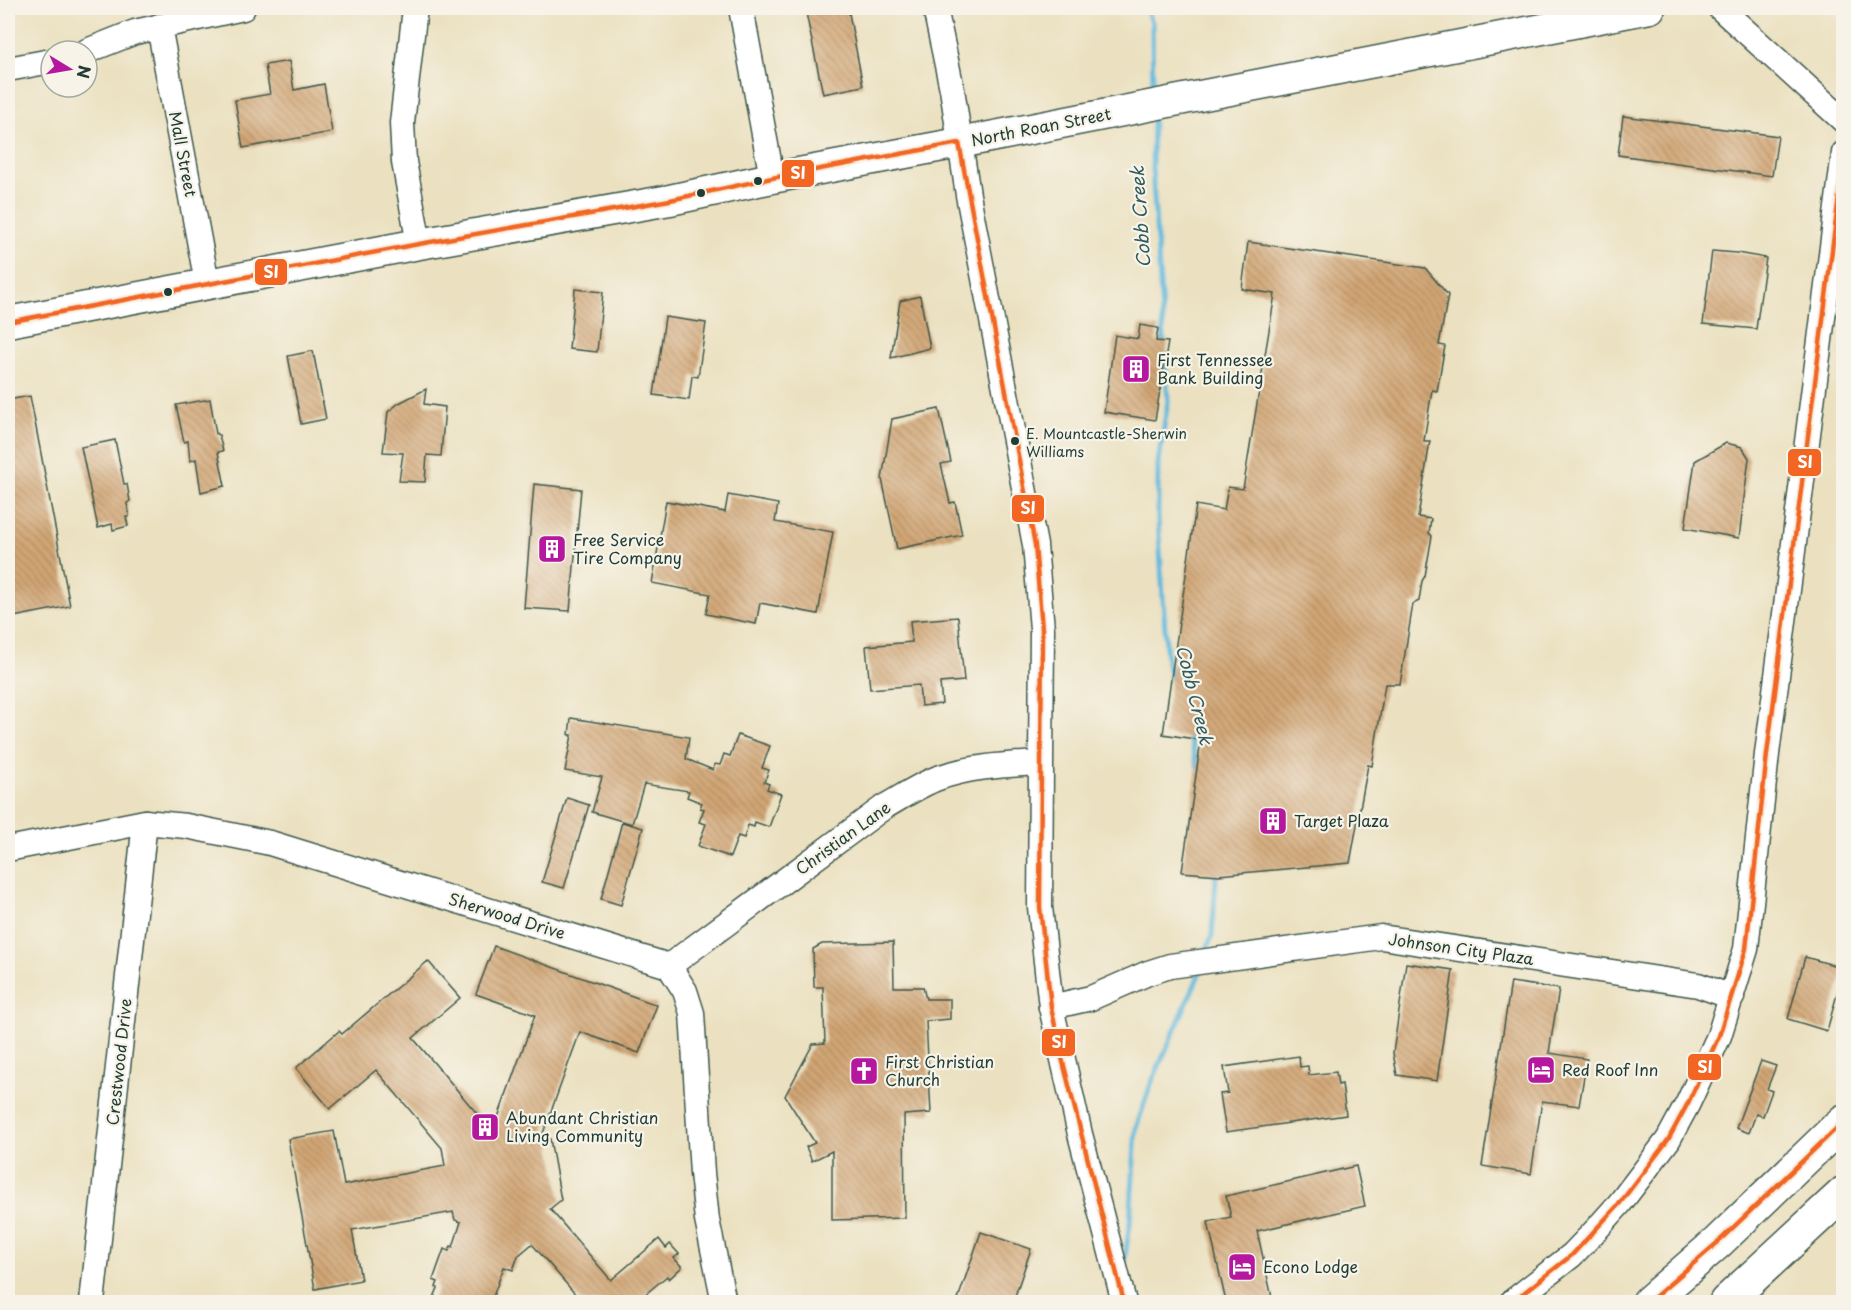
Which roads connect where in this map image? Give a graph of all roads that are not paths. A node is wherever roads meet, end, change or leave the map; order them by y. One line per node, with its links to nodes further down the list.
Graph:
1 (243, 8): 7 (street)
2 (415, 8): 15 (street)
3 (741, 8): 14 (street)
4 (935, 8): 12 (street)
5 (1650, 8): 12 (main road, North Roan Street)
6 (1720, 8): 11 (street)
7 (159, 26): 8 (street); 17 (street, Mall Street)
8 (99, 46)
9 (39, 63): 10 (street)
10 (8, 69)
11 (1844, 121)
12 (959, 143): 14 (main road, North Roan Street); 19 (street)
13 (1844, 153): 16 (street)
14 (772, 178): 15 (main road, North Roan Street)
15 (419, 244): 17 (main road, North Roan Street)
16 (1837, 246): 23 (street)
17 (207, 283): 18 (main road, North Roan Street)
18 (8, 322)
19 (1040, 763): 22 (street, Christian Lane); 24 (street)
20 (146, 822): 21 (street, Sherwood Drive); 22 (street, Sherwood Drive); 27 (street, Crestwood Drive)
21 (8, 849)
22 (669, 966): 28 (street)
23 (1732, 997): 24 (street, Johnson City Plaza); 30 (street)
24 (1051, 1007): 29 (street)
25 (1844, 1121): 31 (highway)
26 (1844, 1193): 32 (highway)
27 (93, 1302)
28 (724, 1302)
29 (1124, 1302)
30 (1512, 1302)
31 (1649, 1302)
32 (1726, 1302)

